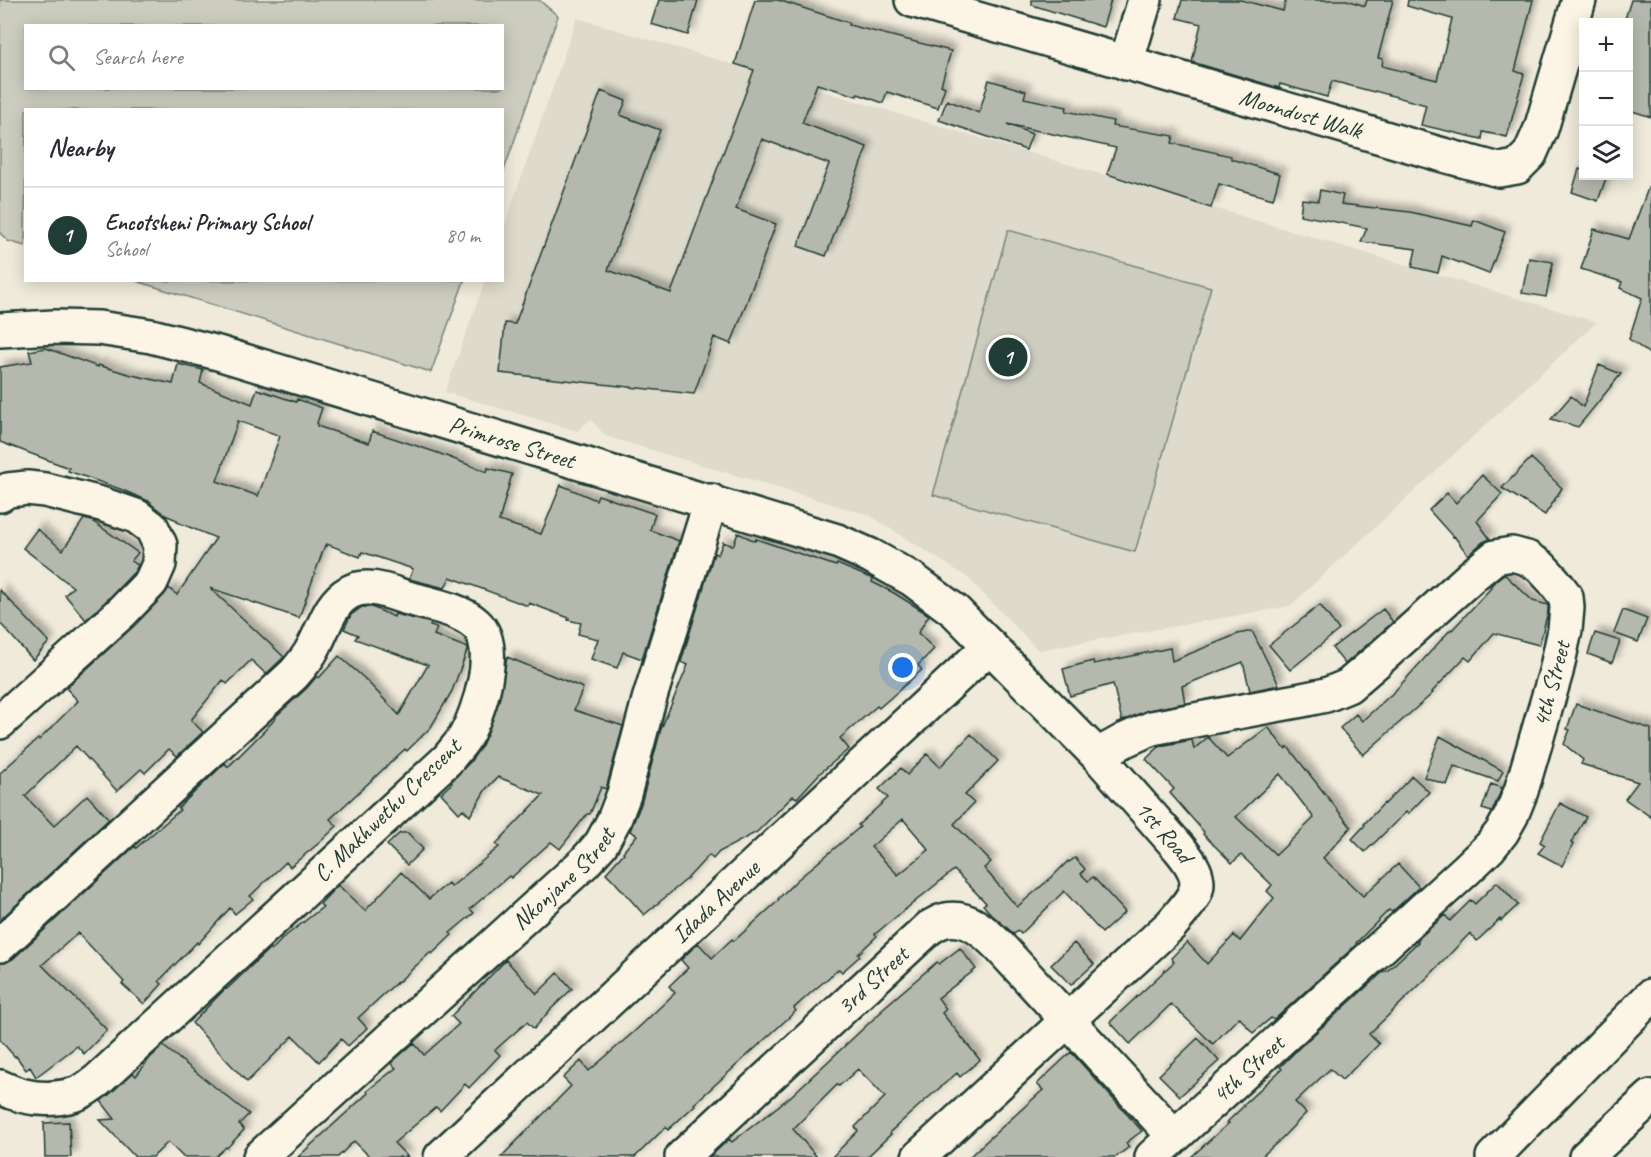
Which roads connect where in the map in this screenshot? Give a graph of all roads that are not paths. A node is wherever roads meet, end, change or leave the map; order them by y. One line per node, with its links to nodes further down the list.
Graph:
1 (1145, 0): 4 (main road)
2 (1579, 0): 4 (main road, Moondust Walk)
3 (922, 1): 4 (main road, Moondust Walk)
4 (1126, 63)
5 (0, 330): 7 (main road, Primrose Street)
6 (0, 495): 9 (main road)
7 (711, 501): 8 (main road, Primrose Street); 17 (main road, Nkonjane Street)
8 (990, 646): 10 (main road, 1st Road); 18 (main road, Idada Avenue)
9 (0, 722)
10 (1099, 757): 13 (main road, 1st Road); 16 (main road, 4th Street)
11 (0, 945): 14 (main road, C. Makhwethu Crescent)
12 (1651, 996): 21 (main road)
13 (1067, 1021): 16 (main road); 19 (main road, 3rd Street); 20 (main road, 1st Road)
14 (0, 1087)
15 (1651, 1097): 22 (main road)
16 (1163, 1147)
17 (261, 1157)
18 (441, 1157)
19 (682, 1157)
20 (919, 1157)
21 (1493, 1157)
22 (1586, 1157)

